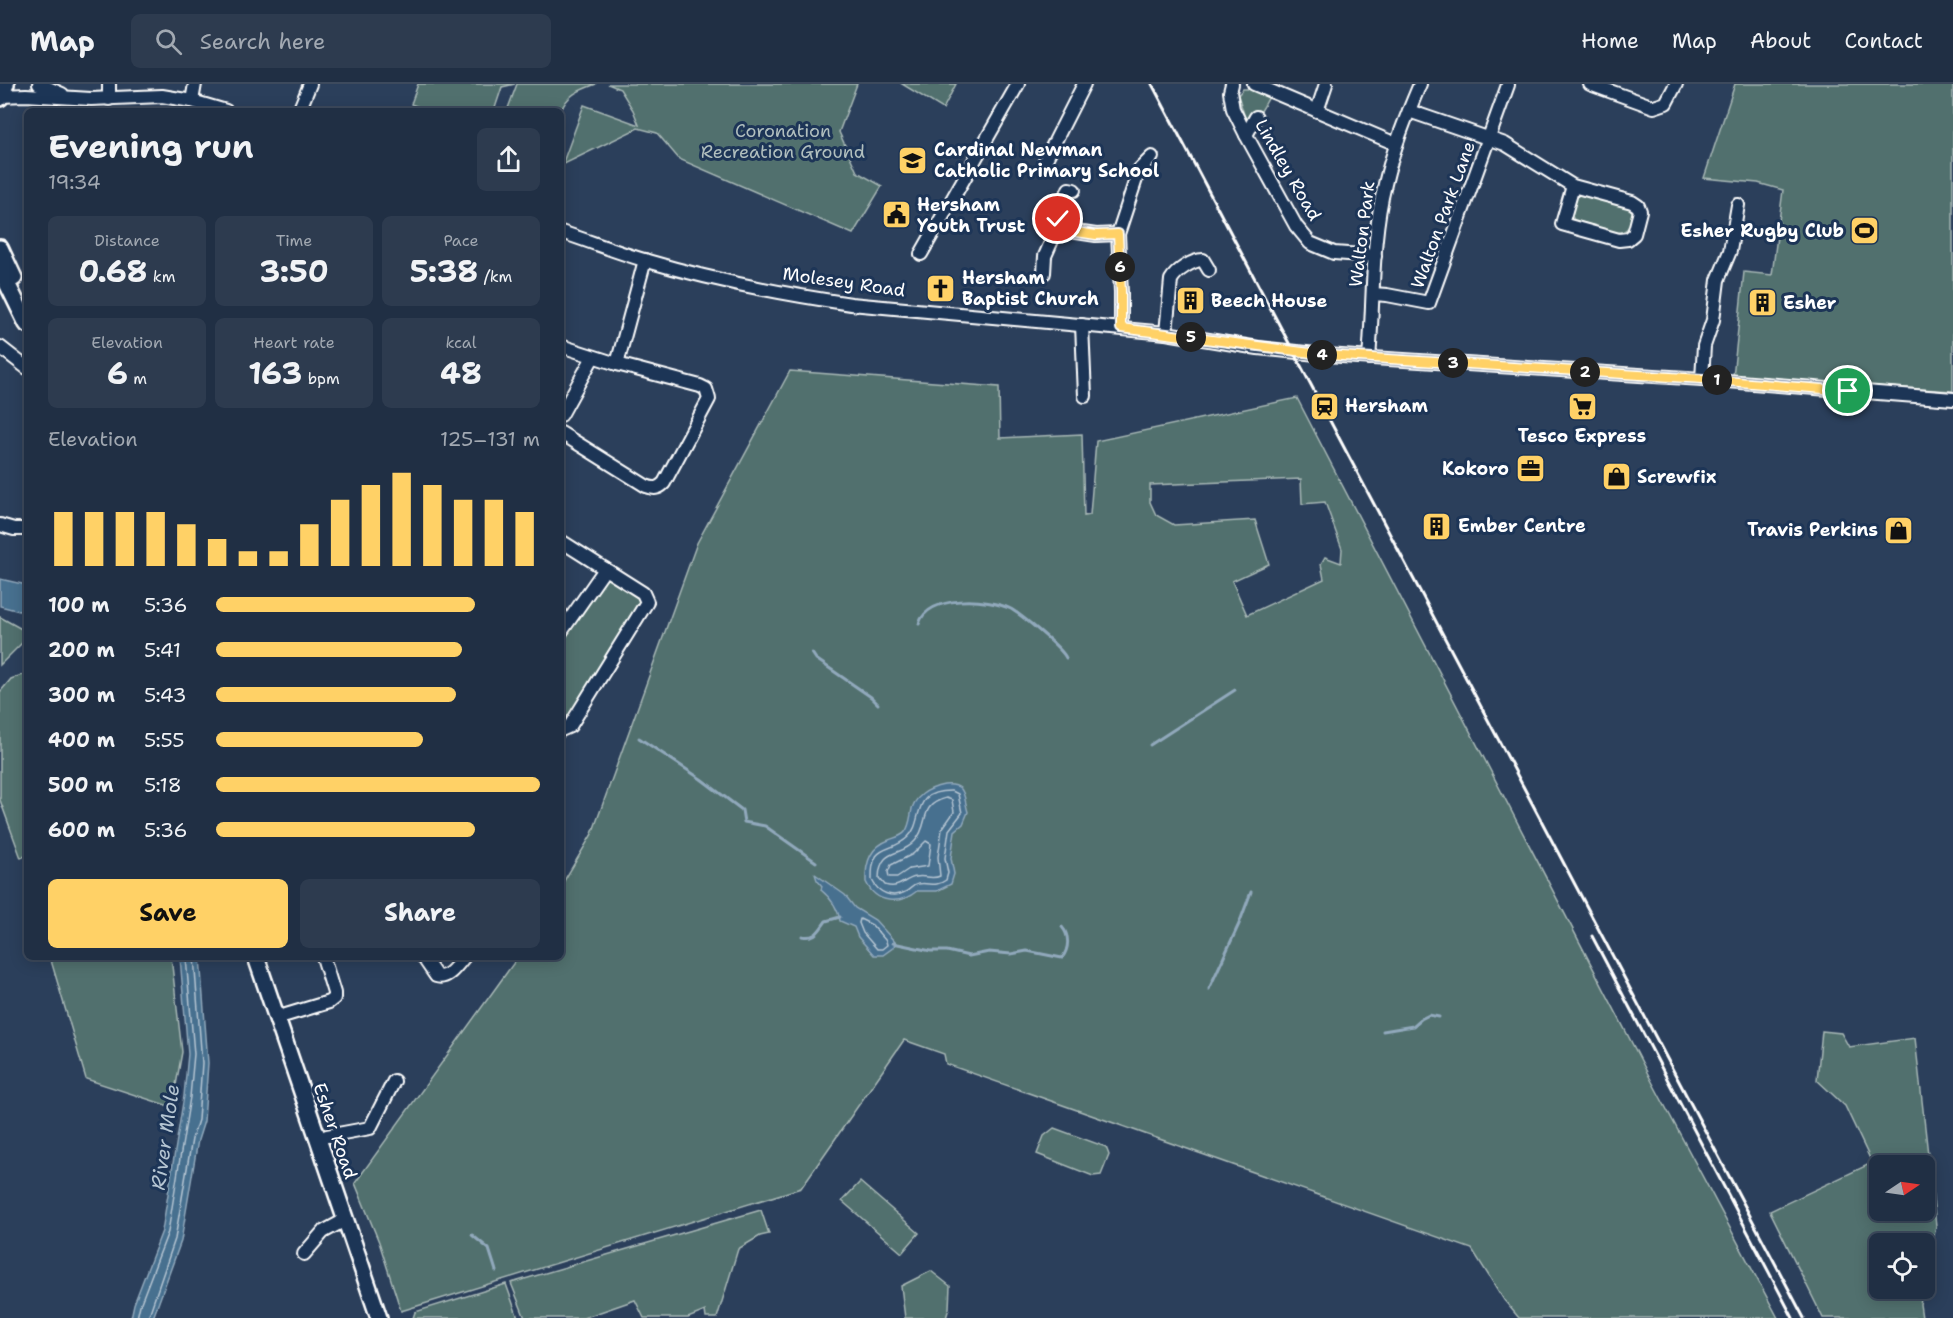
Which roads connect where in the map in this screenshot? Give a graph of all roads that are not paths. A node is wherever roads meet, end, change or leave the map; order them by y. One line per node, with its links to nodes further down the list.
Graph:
1 (39, 84): 15 (street)
2 (109, 84): 16 (street)
3 (195, 84): 17 (street)
4 (310, 84): 19 (street)
5 (1018, 84): 35 (street)
6 (1084, 84): 27 (street)
7 (1232, 84): 23 (street, Lindley Road)
8 (1254, 84): 20 (street)
9 (1326, 84): 20 (street)
10 (1420, 84): 21 (street, Walton Park)
11 (1590, 84): 12 (street)
12 (1676, 84)
13 (1509, 85): 24 (street, Walton Park Lane)
14 (2, 93): 15 (street)
15 (68, 97): 16 (street)
16 (109, 99): 17 (street)
17 (192, 101): 18 (street)
18 (216, 108)
19 (300, 108)
20 (1317, 111): 25 (street)
21 (1409, 111): 24 (street); 25 (street, Walton Park)
22 (1256, 117): 23 (street)
23 (1246, 135): 36 (street, Lindley Road)
24 (1491, 139): 28 (street); 41 (street, Walton Park Lane)
25 (1396, 144): 36 (street, Walton Park)
26 (1153, 158): 33 (street)
27 (1045, 161)
28 (1573, 186): 28 (street)
29 (1074, 190): 31 (street)
30 (1738, 205): 53 (street)
31 (1057, 229): 33 (street); 40 (street)
32 (564, 233): 37 (street, Molesey Road)
33 (1118, 234): 45 (street)
34 (0, 248): 42 (main road)
35 (921, 254)
36 (1375, 256): 41 (street, Walton Park)
37 (645, 260): 44 (street, Molesey Road); 51 (street)
38 (0, 269): 43 (main road)
39 (1209, 270): 46 (street)
40 (1044, 273)
41 (1373, 294): 50 (street, Walton Park)
42 (24, 296)
43 (24, 318)
44 (1082, 326): 45 (street, Molesey Road); 54 (street)
45 (1121, 328): 46 (street, Molesey Road)
46 (1166, 333): 50 (street, Molesey Road)
47 (0, 347): 52 (street)
48 (564, 347): 49 (street)
49 (593, 357): 51 (street); 56 (street)
50 (1369, 358): 53 (street, Molesey Road)
51 (616, 364): 57 (street)
52 (24, 366)
53 (1702, 379): 55 (street, Molesey Road)
54 (1084, 396)
55 (1953, 399)
56 (564, 410)
57 (564, 435)
58 (0, 525): 59 (street)
59 (24, 529)
60 (564, 543): 61 (street)
61 (605, 569): 62 (street); 63 (street)
62 (564, 628)
63 (564, 729)
64 (257, 960): 72 (main road, Esher Road)
65 (267, 960): 69 (main road, Esher Road)
66 (324, 960): 69 (street)
67 (425, 960): 68 (street)
68 (461, 960)
69 (286, 1015): 71 (main road, Esher Road)
70 (394, 1081): 71 (street)
71 (327, 1136): 75 (main road, Esher Road)
72 (345, 1220): 73 (street); 74 (main road, Esher Road)
73 (304, 1254)
74 (379, 1318)
75 (389, 1318)

